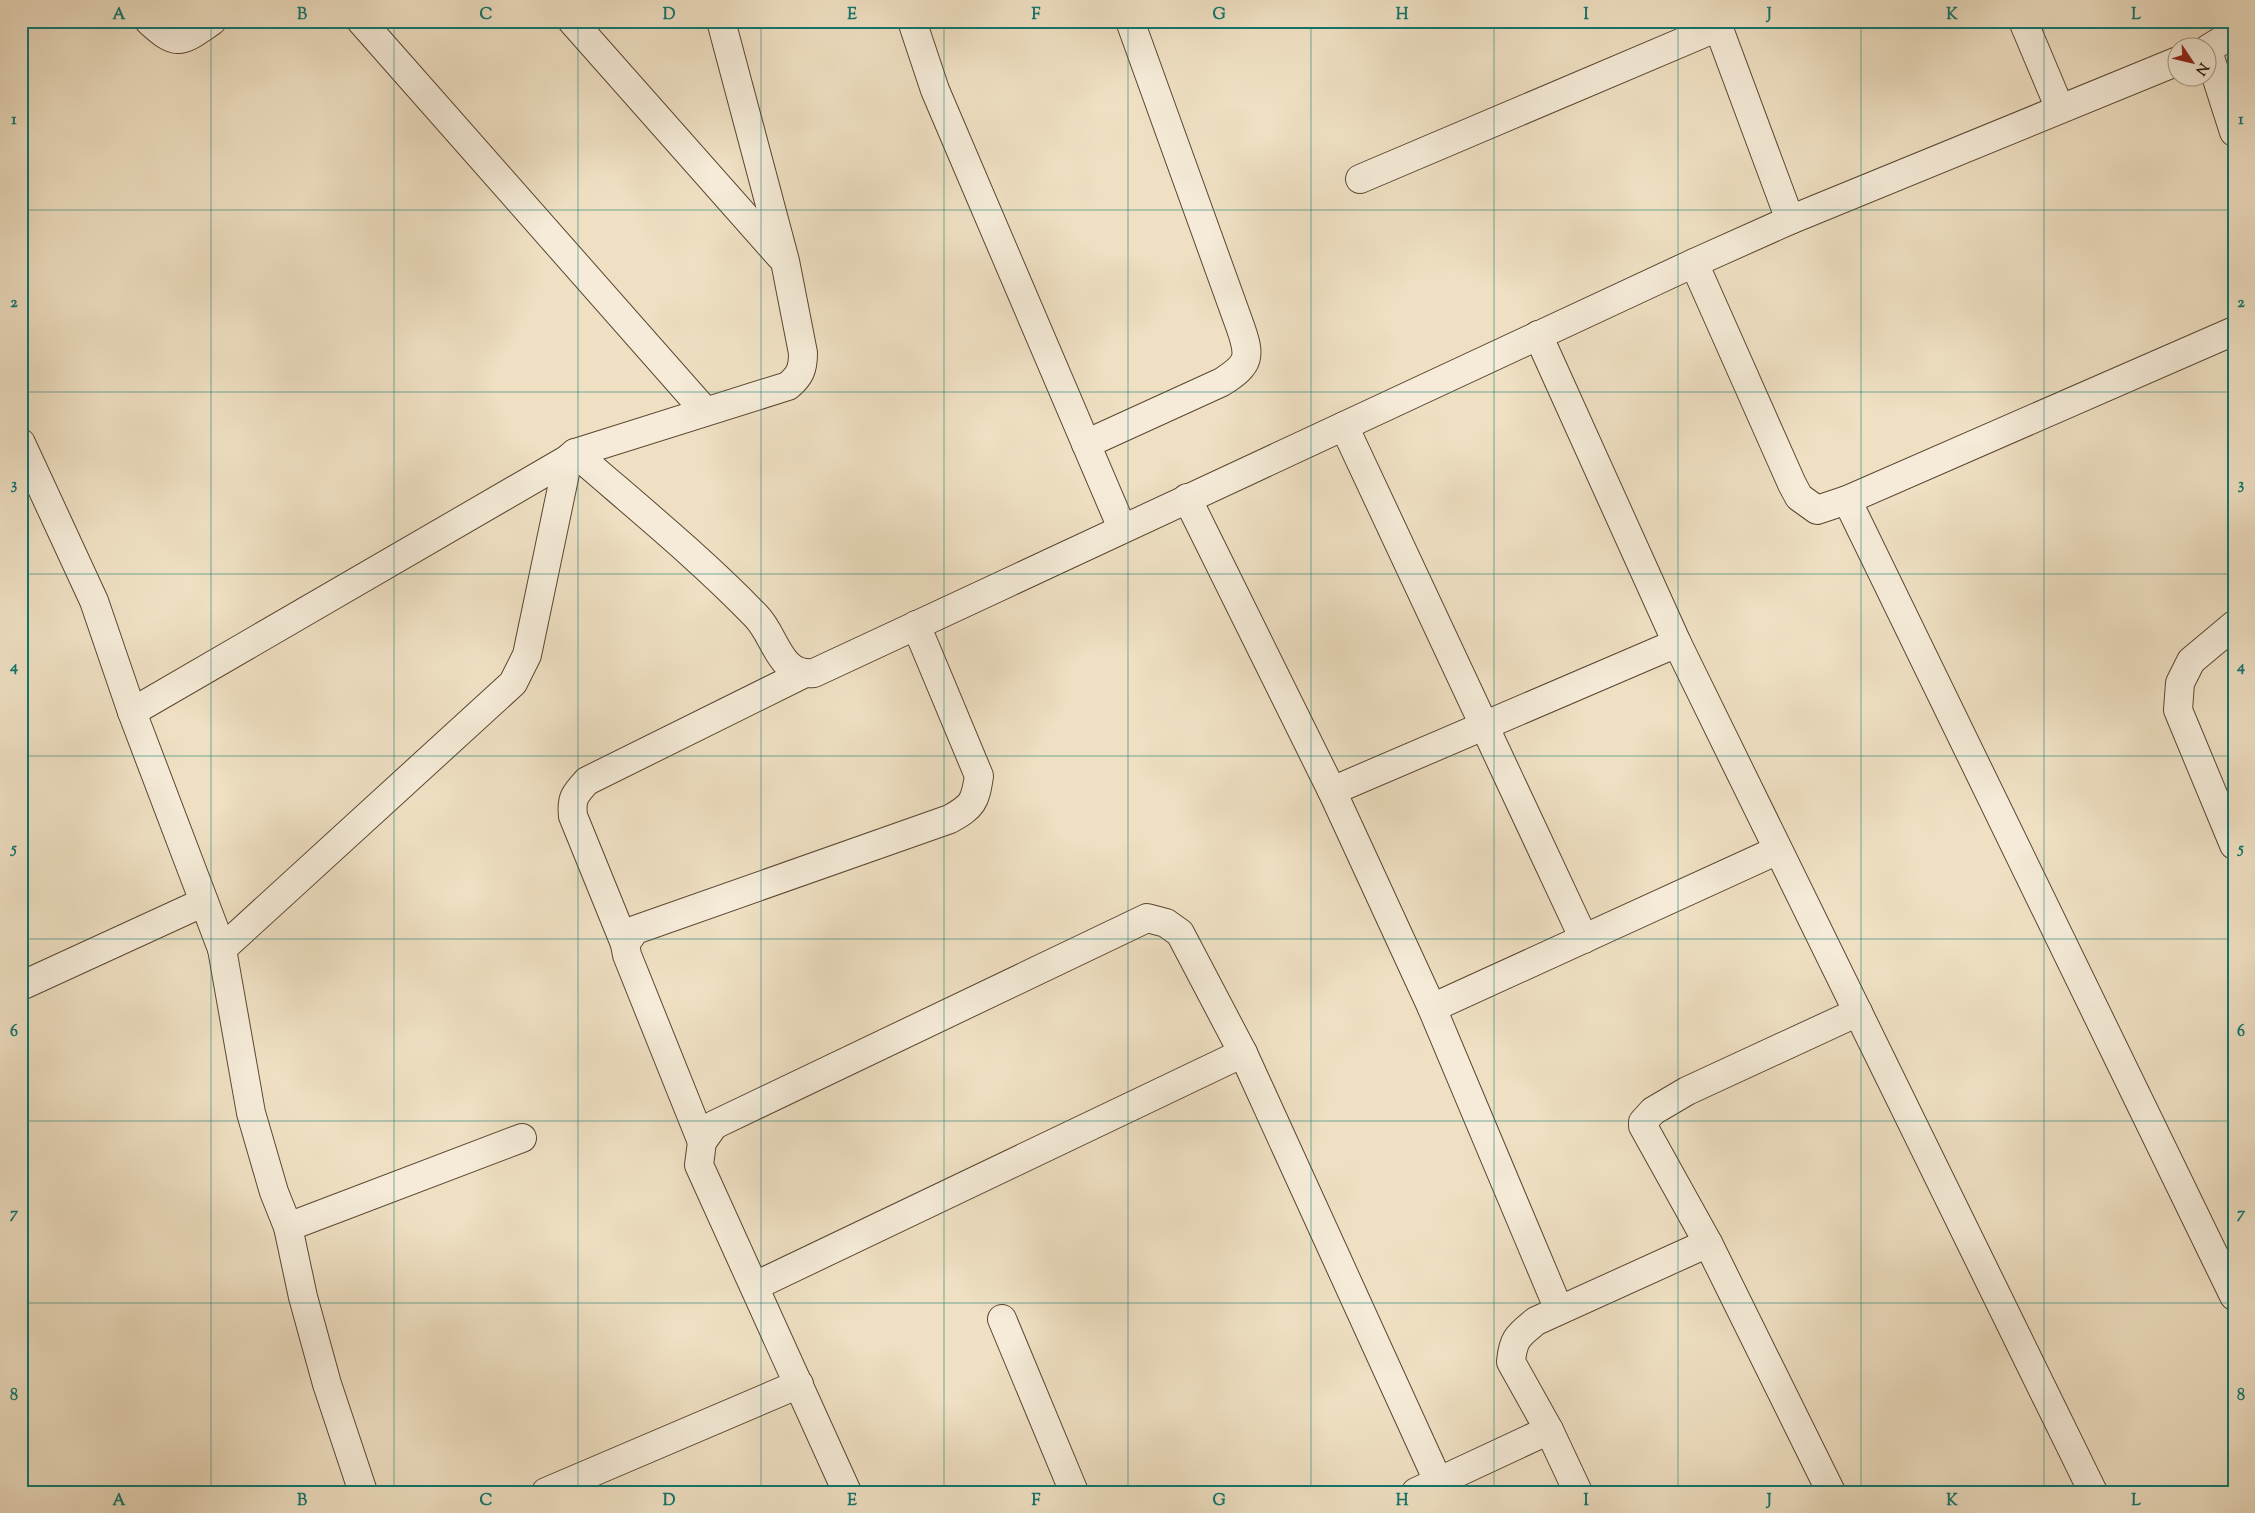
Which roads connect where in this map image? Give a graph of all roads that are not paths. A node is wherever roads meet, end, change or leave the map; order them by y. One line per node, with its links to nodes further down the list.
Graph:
1 (149, 21): 2 (street)
2 (212, 21)
3 (361, 21): 22 (street)
4 (572, 21): 18 (street)
5 (721, 21): 18 (street)
6 (912, 21): 25 (street)
7 (1130, 21): 25 (street)
8 (2023, 21): 14 (street)
9 (1717, 24): 16 (street); 17 (street)
10 (2234, 33): 11 (street)
11 (2218, 43)
12 (2168, 65): 14 (street)
13 (2218, 82): 15 (street)
14 (2060, 109): 17 (street)
15 (2234, 132)
16 (1360, 179)
17 (1790, 220): 19 (street)
18 (784, 261): 22 (street)
19 (1694, 262): 21 (street); 28 (street)
20 (2234, 331): 28 (street)
21 (1538, 335): 23 (street); 32 (street)
22 (704, 411): 26 (street)
23 (1344, 426): 27 (street); 35 (street)
24 (21, 443): 34 (street)
25 (1086, 444): 29 (street)
26 (572, 456): 33 (street); 34 (street); 42 (street)
27 (1187, 498): 29 (street); 36 (street)
28 (1848, 500): 52 (street)
29 (1122, 528): 30 (street)
30 (916, 625): 33 (street); 41 (street)
31 (2234, 625): 37 (street)
32 (1677, 643): 35 (street); 38 (street)
33 (803, 674): 41 (street)
34 (132, 712): 39 (street)
35 (1484, 726): 36 (street); 40 (street)
36 (1332, 791): 44 (street)
37 (2234, 845)
38 (1778, 850): 40 (street); 45 (street)
39 (204, 902): 42 (street); 43 (street)
40 (1584, 939): 44 (street)
41 (625, 944): 48 (street)
42 (222, 949): 49 (street)
43 (21, 986)
44 (1432, 1008): 53 (street)
45 (1858, 1012): 50 (street); 64 (street)
46 (1244, 1053): 48 (street); 51 (street); 57 (street)
47 (522, 1138): 49 (street)
48 (702, 1142): 51 (street)
49 (288, 1227): 58 (street)
50 (1708, 1243): 53 (street); 63 (street)
51 (755, 1286): 55 (street)
52 (2234, 1296)
53 (1559, 1310): 56 (street)
54 (1002, 1319): 61 (street)
55 (799, 1384): 59 (street); 60 (street)
56 (1549, 1430): 57 (street); 62 (street)
57 (1433, 1488)
58 (363, 1492)
59 (546, 1492)
60 (847, 1492)
61 (1074, 1492)
62 (1578, 1492)
63 (1831, 1492)
64 (2093, 1492)

